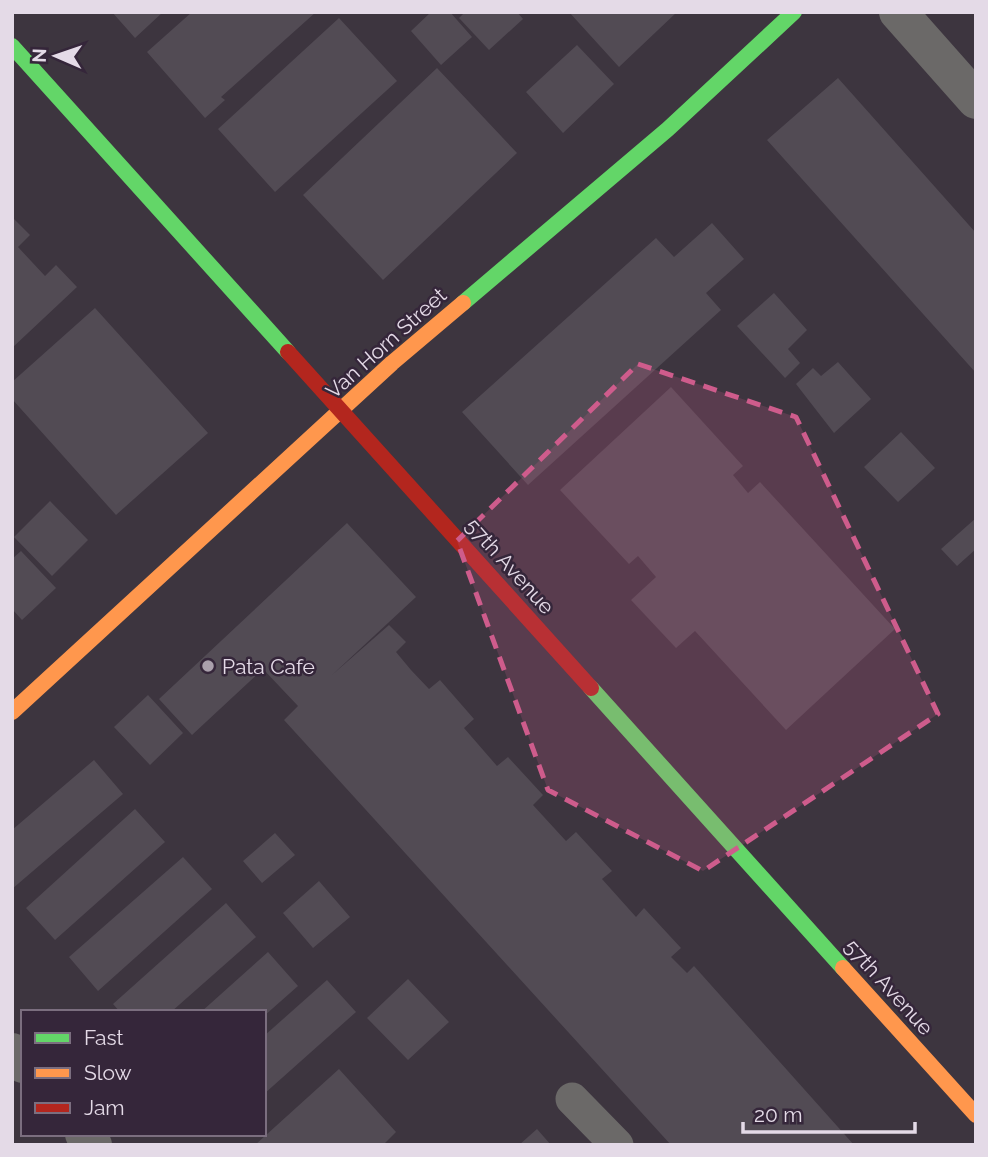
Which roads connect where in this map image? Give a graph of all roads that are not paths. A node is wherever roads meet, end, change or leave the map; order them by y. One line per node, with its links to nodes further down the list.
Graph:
1 (794, 12): 5 (street, Van Horn Street)
2 (898, 12): 4 (street)
3 (12, 46): 5 (street, 57th Avenue)
4 (976, 100)
5 (342, 410): 6 (street, Van Horn Street); 8 (street, 57th Avenue)
6 (12, 712)
7 (572, 1099): 9 (lane)
8 (976, 1115)
9 (617, 1145)

